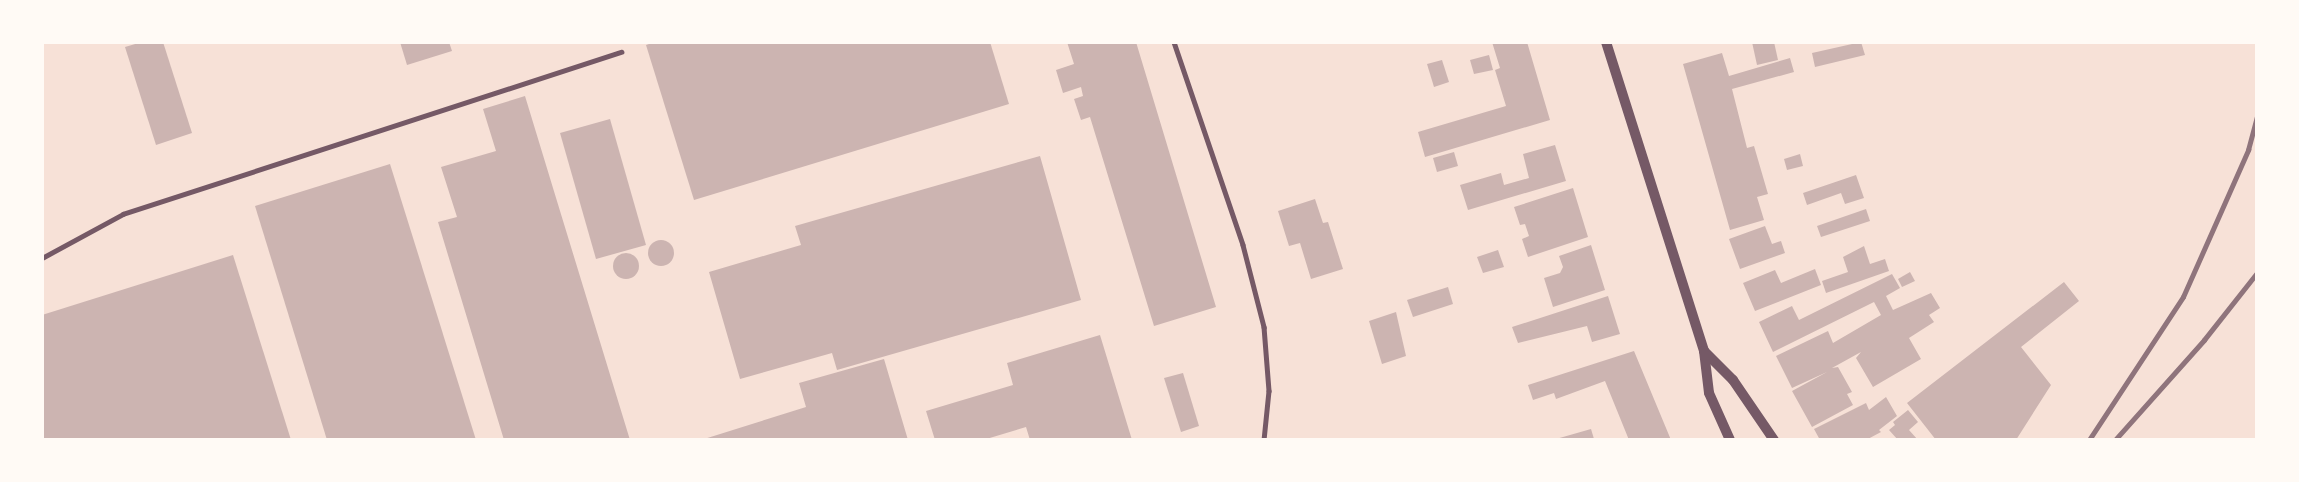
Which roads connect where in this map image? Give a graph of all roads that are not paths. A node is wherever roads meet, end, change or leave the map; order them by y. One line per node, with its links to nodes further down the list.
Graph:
1 (1174, 42): 6 (lane)
2 (1606, 42): 5 (street)
3 (621, 52): 4 (lane)
4 (42, 258)
5 (1704, 351): 7 (street); 8 (street)
6 (1264, 440)
7 (1730, 440)
8 (1774, 440)

